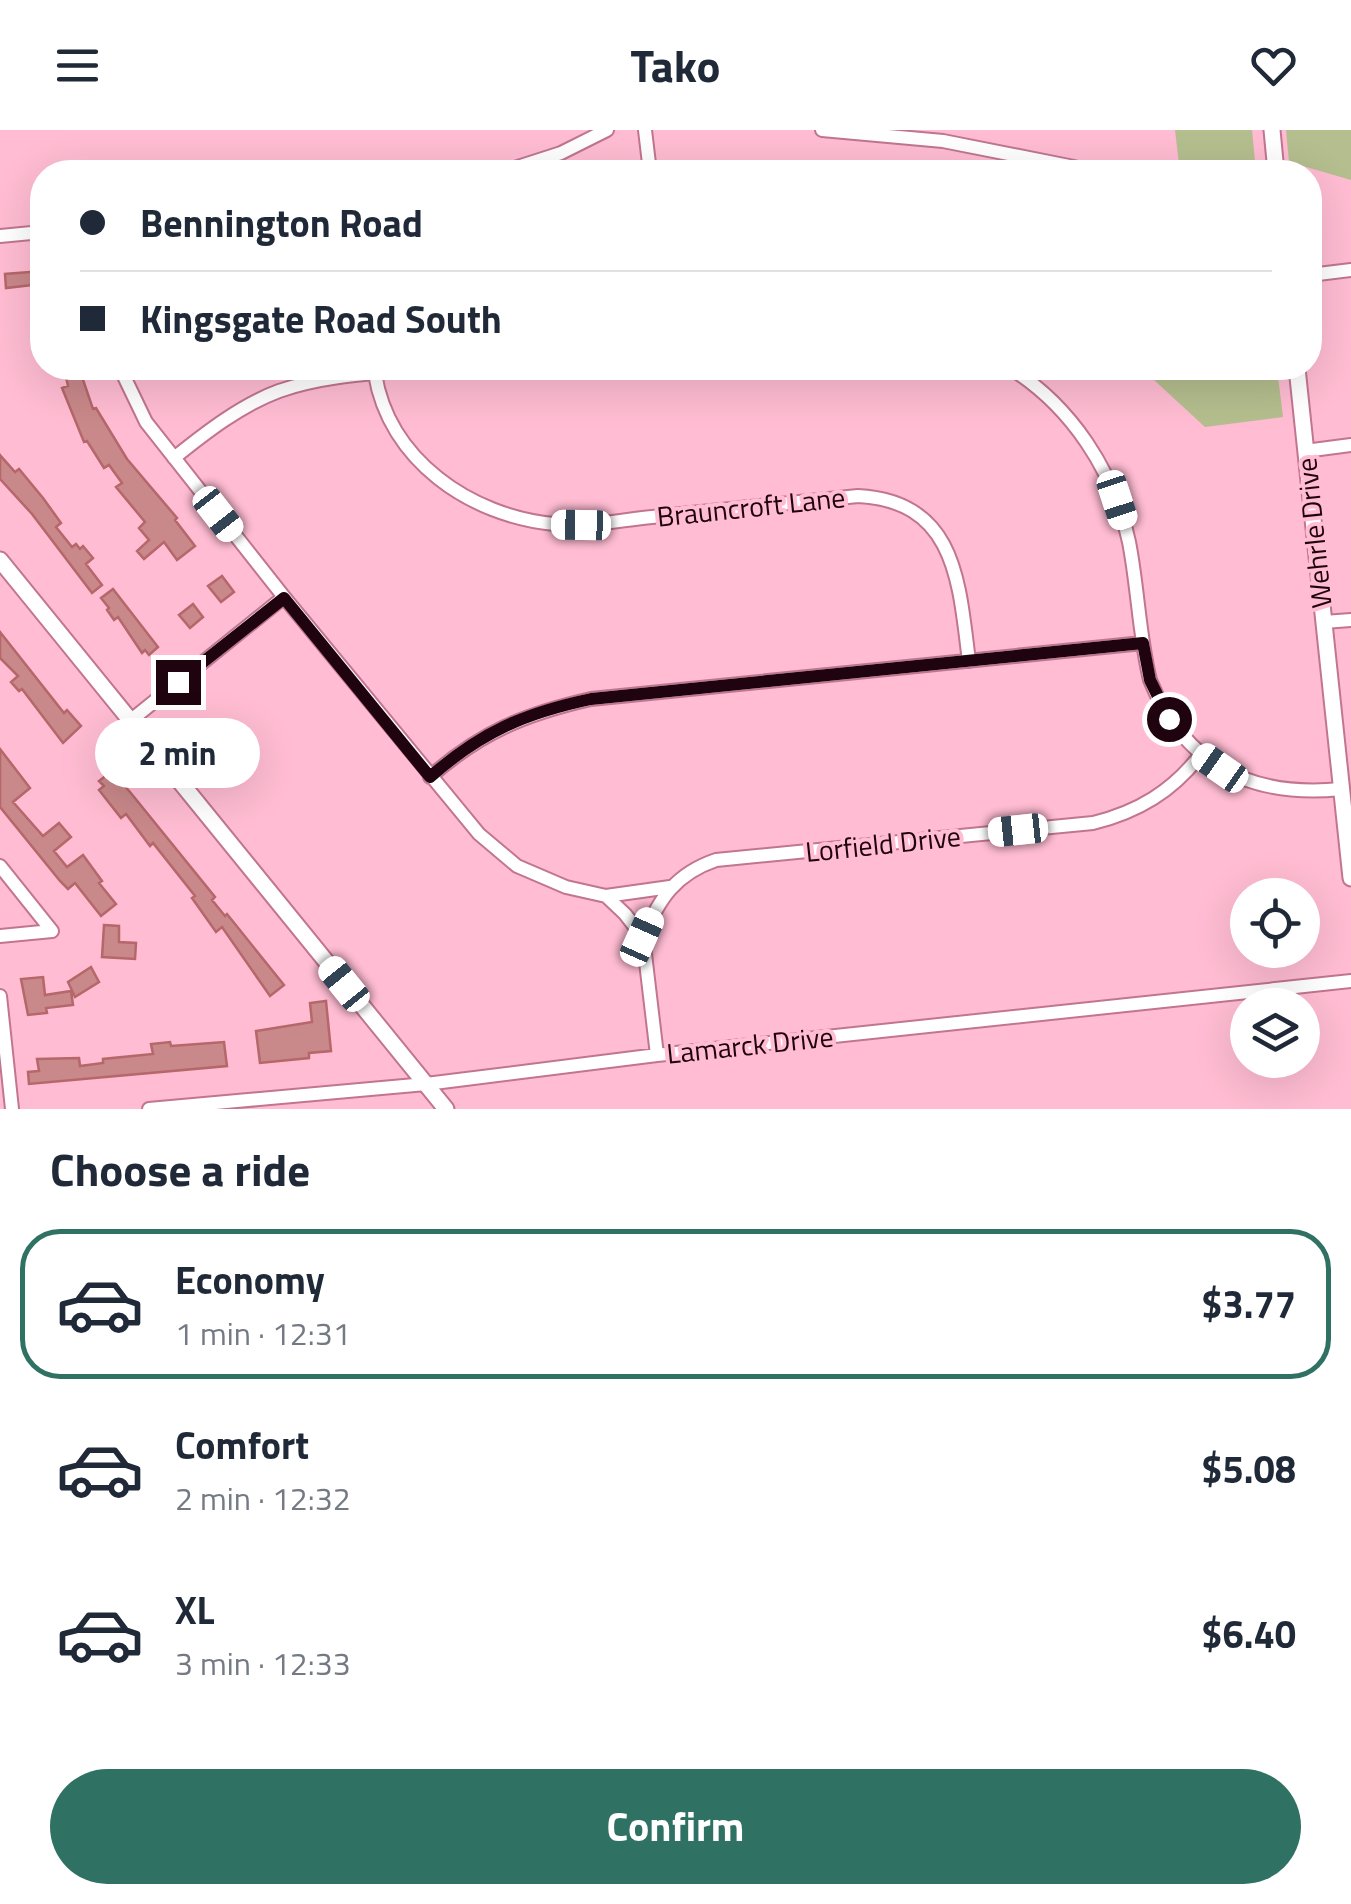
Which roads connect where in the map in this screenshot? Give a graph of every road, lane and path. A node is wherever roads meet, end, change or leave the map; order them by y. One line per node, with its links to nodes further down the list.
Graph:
1 (608, 130): 5 (street)
2 (645, 130): 6 (street)
3 (822, 130): 7 (street)
4 (1272, 130): 8 (street)
5 (539, 160)
6 (649, 160)
7 (1017, 160)
8 (1275, 160)
9 (30, 233): 10 (street)
10 (0, 236)
11 (1351, 270): 12 (street)
12 (1322, 274)
13 (125, 380): 20 (street, Lorfield Drive)
14 (323, 380): 20 (street)
15 (375, 380): 26 (street, Brauncroft Lane)
16 (1024, 380): 25 (street)
17 (1298, 380): 19 (street, Wehrle Drive)
18 (1351, 445): 19 (street)
19 (1305, 450): 24 (street, Wehrle Drive)
20 (174, 458): 22 (street, Lorfield Drive)
21 (0, 560): 27 (street)
22 (284, 598): 27 (street); 29 (street, Lorfield Drive)
23 (1351, 620): 24 (street)
24 (1324, 622): 30 (street, Wehrle Drive)
25 (1143, 643): 26 (street); 28 (street)
26 (968, 661): 29 (street)
27 (130, 721): 40 (street)
28 (1201, 754): 30 (street); 33 (street, Lorfield Drive)
29 (430, 777): 34 (street, Lorfield Drive)
30 (1345, 794): 32 (street, Wehrle Drive)
31 (0, 866): 35 (street)
32 (1351, 878)
33 (670, 887): 34 (street, Lorfield Drive); 36 (street, Lorfield Drive)
34 (606, 896): 36 (street, Lorfield Drive)
35 (0, 936)
36 (642, 937): 39 (street)
37 (1351, 981): 39 (street, Lamarck Drive)
38 (0, 996): 41 (street)
39 (658, 1055): 40 (street, Lamarck Drive)
40 (426, 1084): 42 (street, Lamarck Drive); 43 (street)
41 (12, 1109)
42 (148, 1109)
43 (446, 1109)

